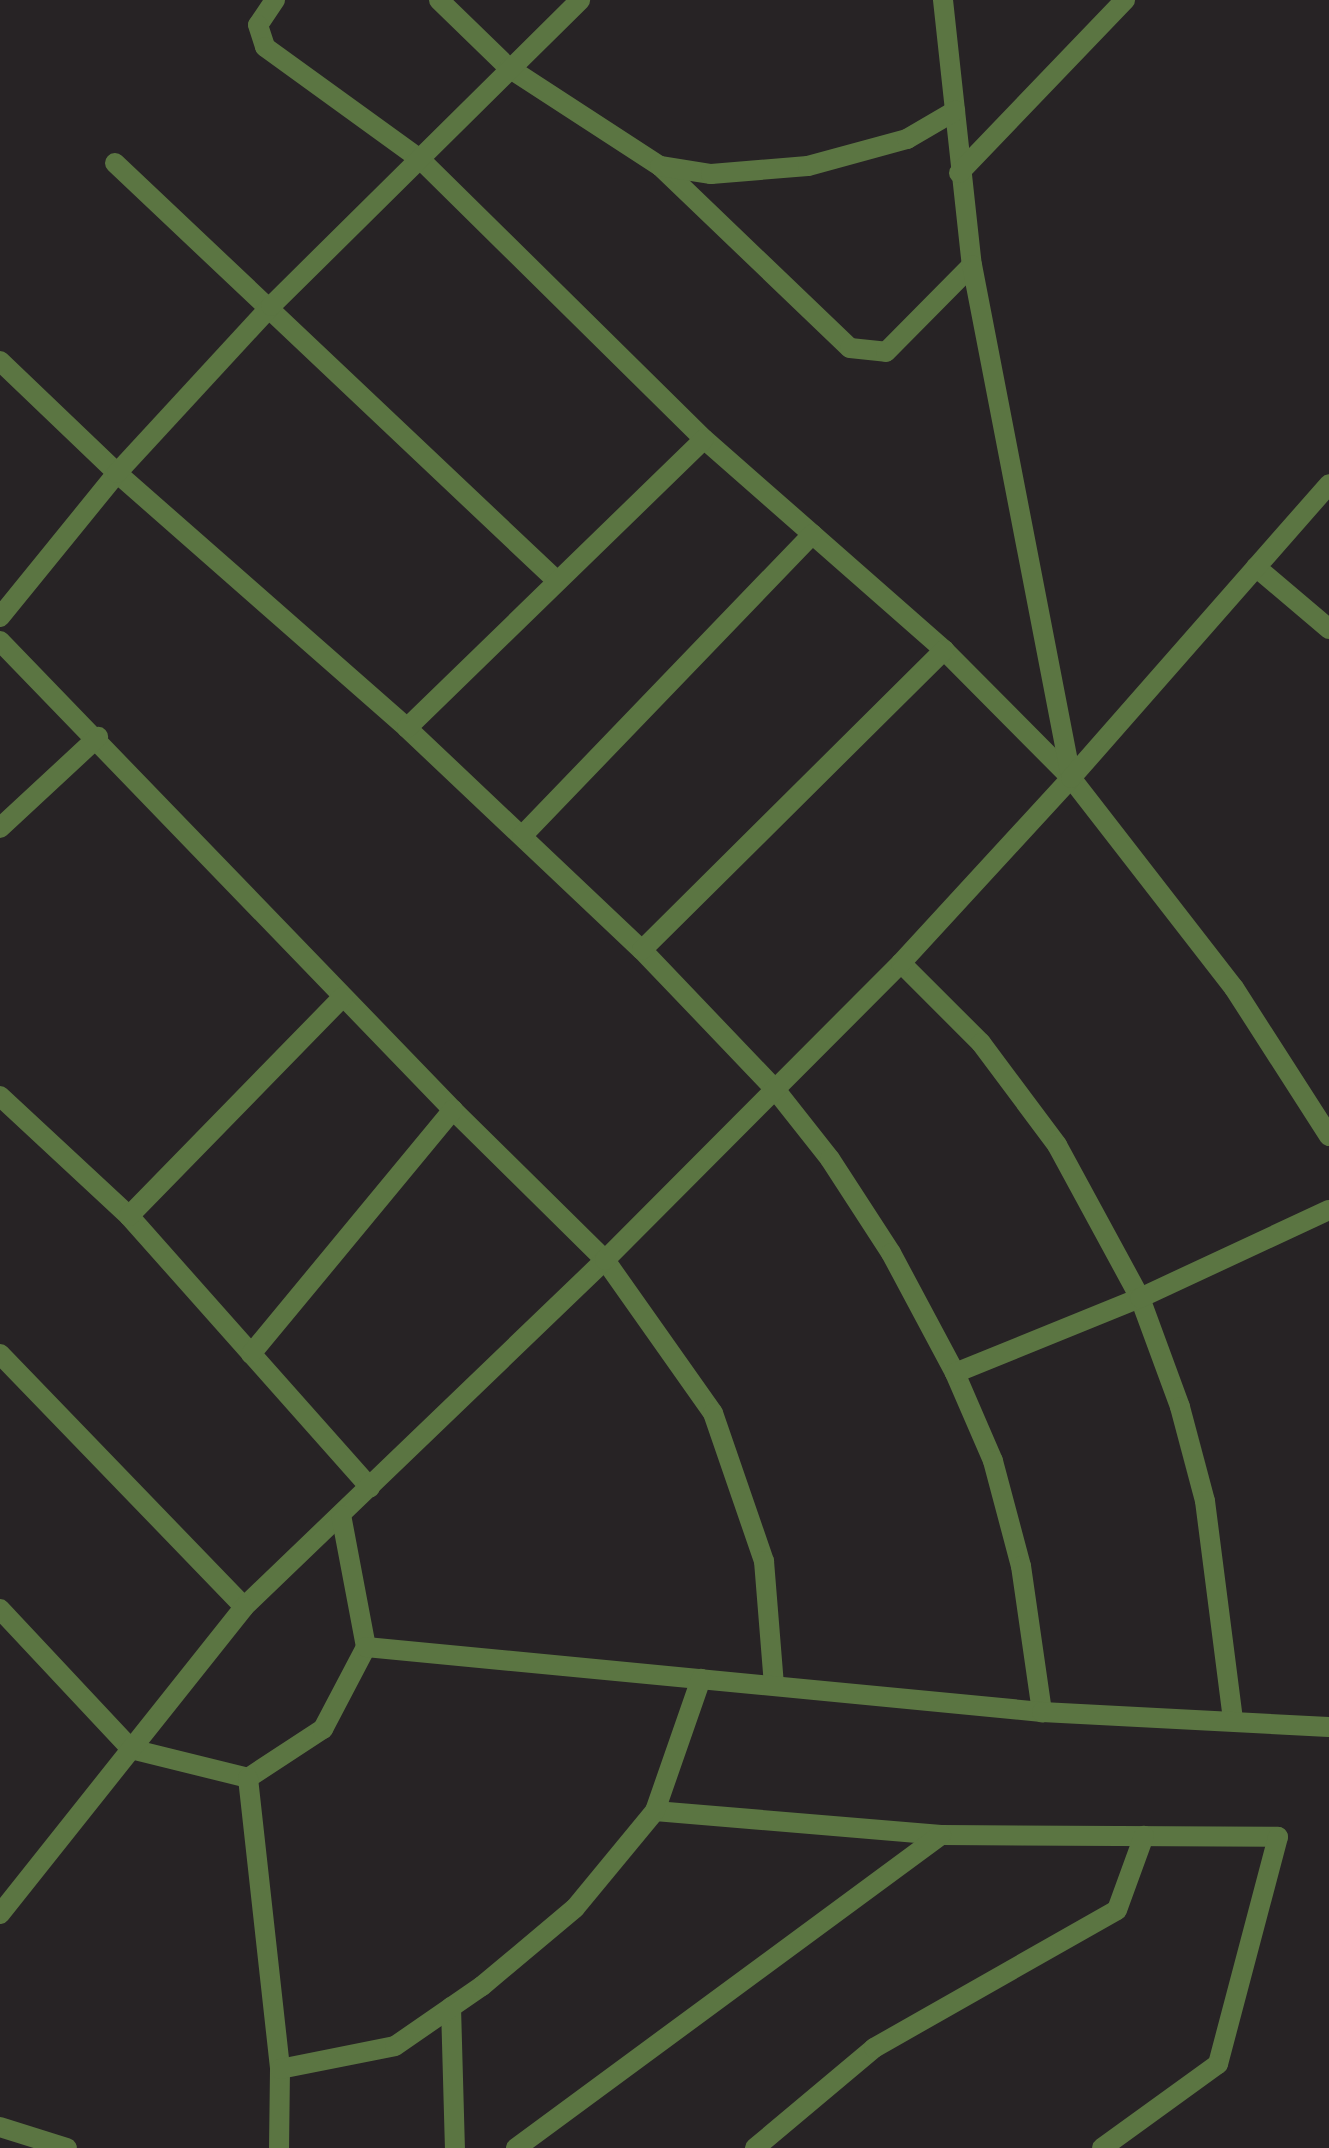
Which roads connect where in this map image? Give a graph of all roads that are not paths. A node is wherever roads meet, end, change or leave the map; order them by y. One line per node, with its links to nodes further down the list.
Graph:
1 (276, 0): 8 (street)
2 (438, 0): 6 (street)
3 (580, 0): 6 (street)
4 (943, 0): 7 (street)
5 (1125, 0): 11 (street)
6 (509, 68): 8 (street); 10 (street)
7 (955, 111): 10 (street); 11 (street)
8 (421, 160): 13 (street); 15 (street)
9 (114, 162): 13 (street)
10 (660, 166): 12 (street)
11 (960, 173): 12 (street)
12 (972, 265): 27 (street)
13 (271, 306): 16 (street); 20 (street)
14 (0, 361): 16 (street)
15 (704, 439): 18 (street); 20 (street)
16 (116, 473): 21 (street); 25 (street)
17 (1329, 484): 19 (street)
18 (813, 534): 24 (street); 29 (street)
19 (1256, 567): 22 (street); 27 (street)
20 (556, 580): 25 (street)
21 (0, 617)
22 (1329, 629)
23 (0, 642): 26 (street)
24 (944, 650): 27 (street); 30 (street)
25 (406, 728): 29 (street)
26 (98, 738): 28 (street); 32 (street)
27 (1072, 778): 31 (street); 36 (street)
28 (0, 828)
29 (522, 836): 30 (street)
30 (642, 950): 33 (street)
31 (901, 963): 33 (street); 40 (street)
32 (343, 998): 35 (street); 38 (street)
33 (774, 1088): 39 (street); 43 (street)
34 (0, 1096): 38 (street)
35 (453, 1110): 39 (street); 42 (street)
36 (1329, 1136)
37 (1329, 1210): 40 (street)
38 (129, 1216): 42 (street)
39 (605, 1260): 44 (street); 52 (street)
40 (1140, 1298): 43 (street); 54 (street)
41 (0, 1354): 46 (street)
42 (251, 1354): 44 (street)
43 (956, 1373): 53 (street)
44 (370, 1487): 45 (street)
45 (342, 1515): 46 (street); 50 (street)
46 (244, 1606): 56 (street)
47 (0, 1609): 48 (street)
48 (18, 1628): 49 (street); 56 (street)
49 (0, 1643)
50 (366, 1646): 51 (street); 57 (street)
51 (701, 1679): 52 (street); 58 (street)
52 (774, 1686): 53 (street)
53 (1042, 1712): 54 (street)
54 (1233, 1721): 55 (street)
55 (1329, 1727)
56 (131, 1749): 57 (street); 61 (street)
57 (248, 1778): 63 (street)
58 (655, 1811): 59 (street); 62 (street)
59 (941, 1835): 60 (street); 68 (street)
60 (1144, 1836): 69 (street); 70 (street)
61 (0, 1914)
62 (451, 2007): 63 (street); 67 (street)
63 (280, 2069): 66 (street)
64 (0, 2127): 65 (street)
65 (67, 2148)
66 (279, 2148)
67 (456, 2148)
68 (516, 2148)
69 (755, 2148)
70 (1102, 2148)

